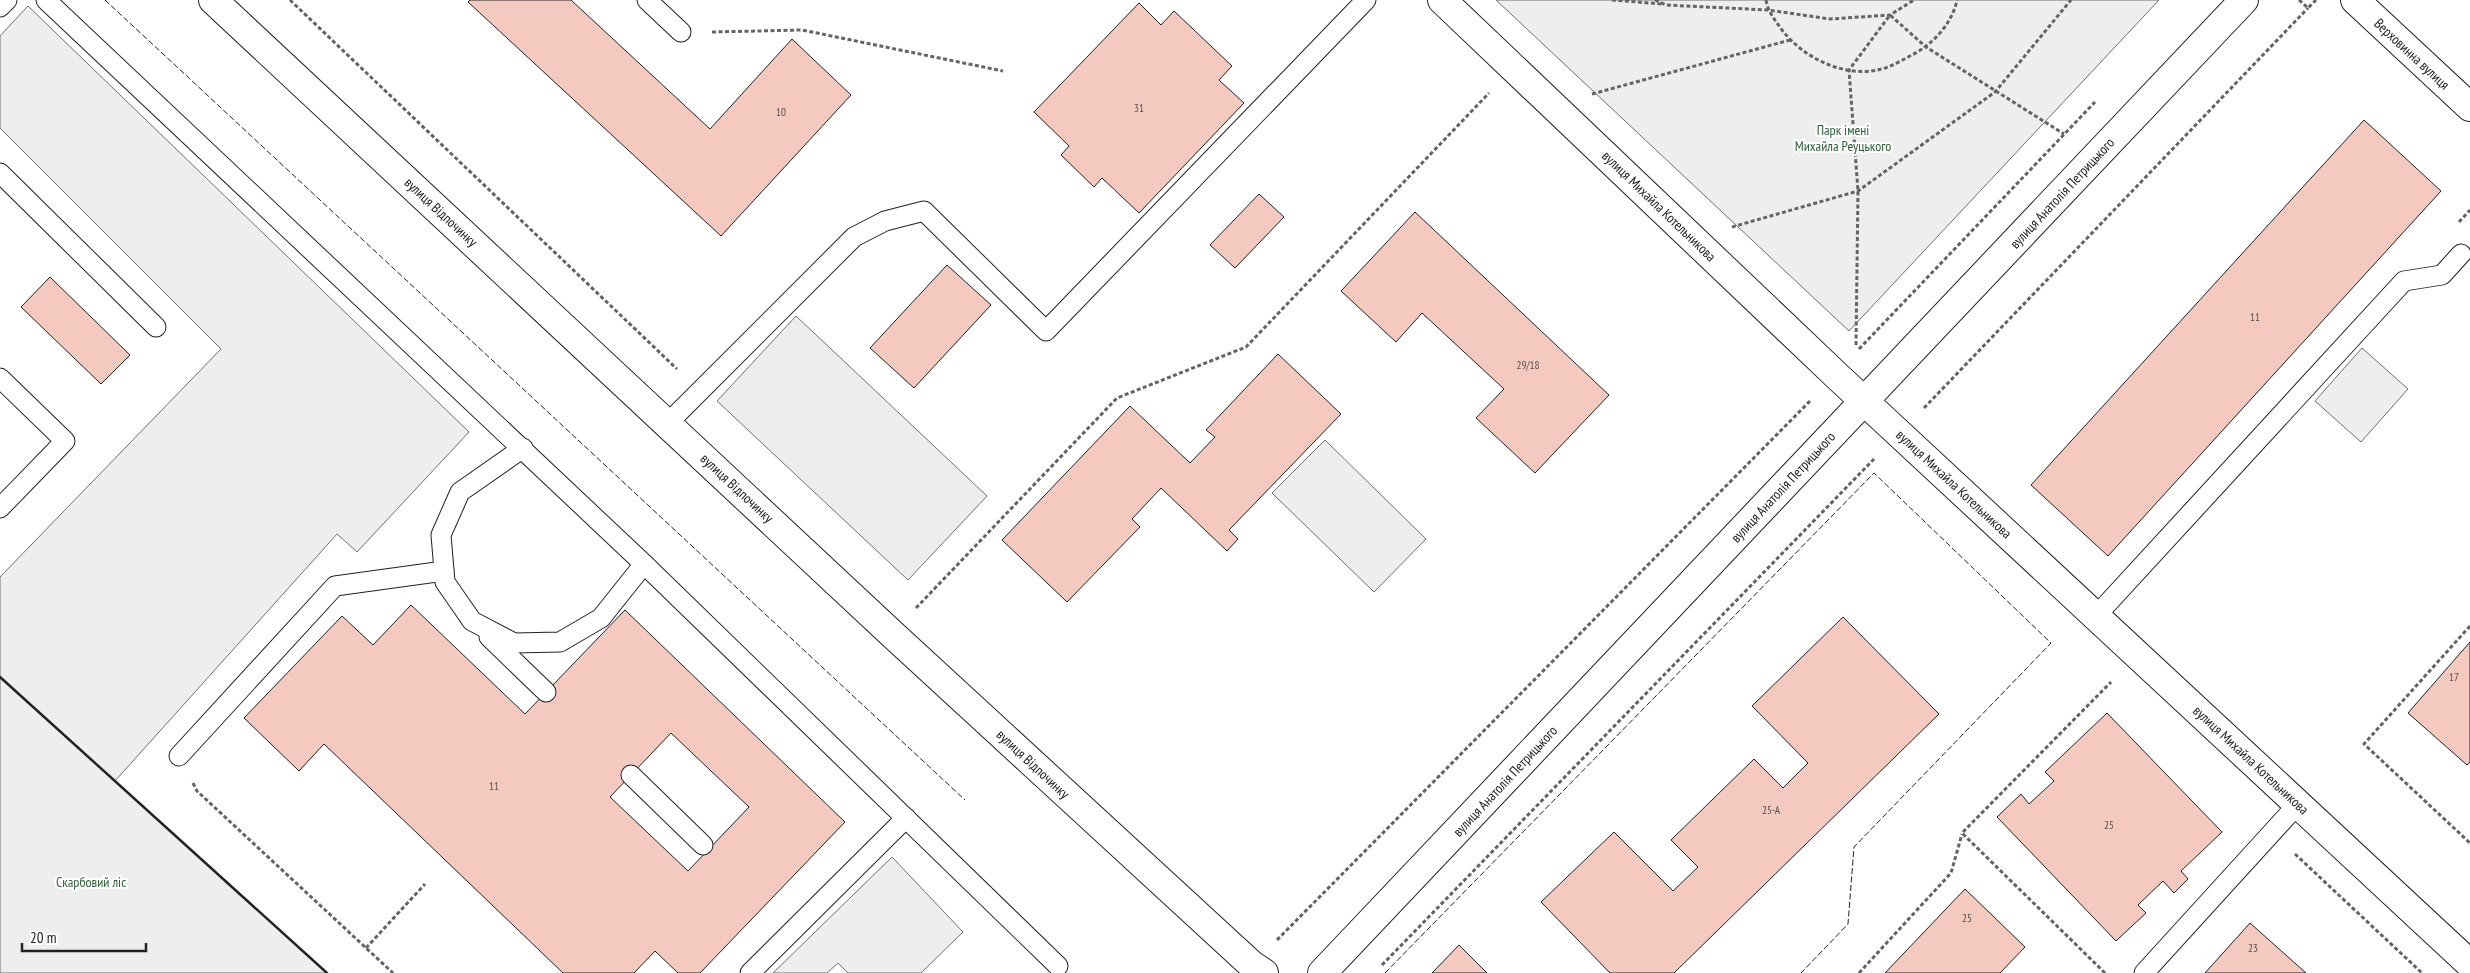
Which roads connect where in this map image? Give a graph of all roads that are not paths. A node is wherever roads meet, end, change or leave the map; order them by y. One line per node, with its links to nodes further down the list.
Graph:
1 (7, 0): 9 (lane)
2 (46, 0): 18 (lane)
3 (213, 0): 17 (street, вулиця Відпочинку)
4 (647, 0): 10 (lane)
5 (1366, 0): 17 (lane)
6 (1442, 0): 16 (street, вулиця Михайла Котельникова)
7 (2244, 0): 16 (street, вулиця Анатолія Петрицького)
8 (2355, 0): 11 (street, Верховинна вулиця)
9 (0, 7)
10 (681, 32)
11 (2470, 107)
12 (0, 173): 14 (lane)
13 (2461, 254): 22 (lane)
14 (156, 327)
15 (0, 378): 19 (lane)
16 (1864, 401): 22 (street, вулиця Михайла Котельникова); 34 (street, вулиця Анатолія Петрицького)
17 (668, 423): 31 (street, вулиця Відпочинку)
18 (523, 448): 20 (lane); 21 (lane)
19 (0, 508)
20 (644, 564): 23 (lane); 28 (lane)
21 (444, 571): 23 (lane); 25 (lane)
22 (2096, 616): 27 (street, вулиця Михайла Котельникова)
23 (472, 621): 24 (lane)
24 (546, 692)
25 (180, 756)
26 (631, 775): 29 (lane)
27 (2298, 804): 30 (street, вулиця Михайла Котельникова); 35 (lane)
28 (906, 818): 32 (lane); 33 (lane)
29 (703, 845)
30 (2470, 964)
31 (1258, 969)
32 (1058, 971)
33 (750, 973)
34 (1322, 973)
35 (2144, 973)

